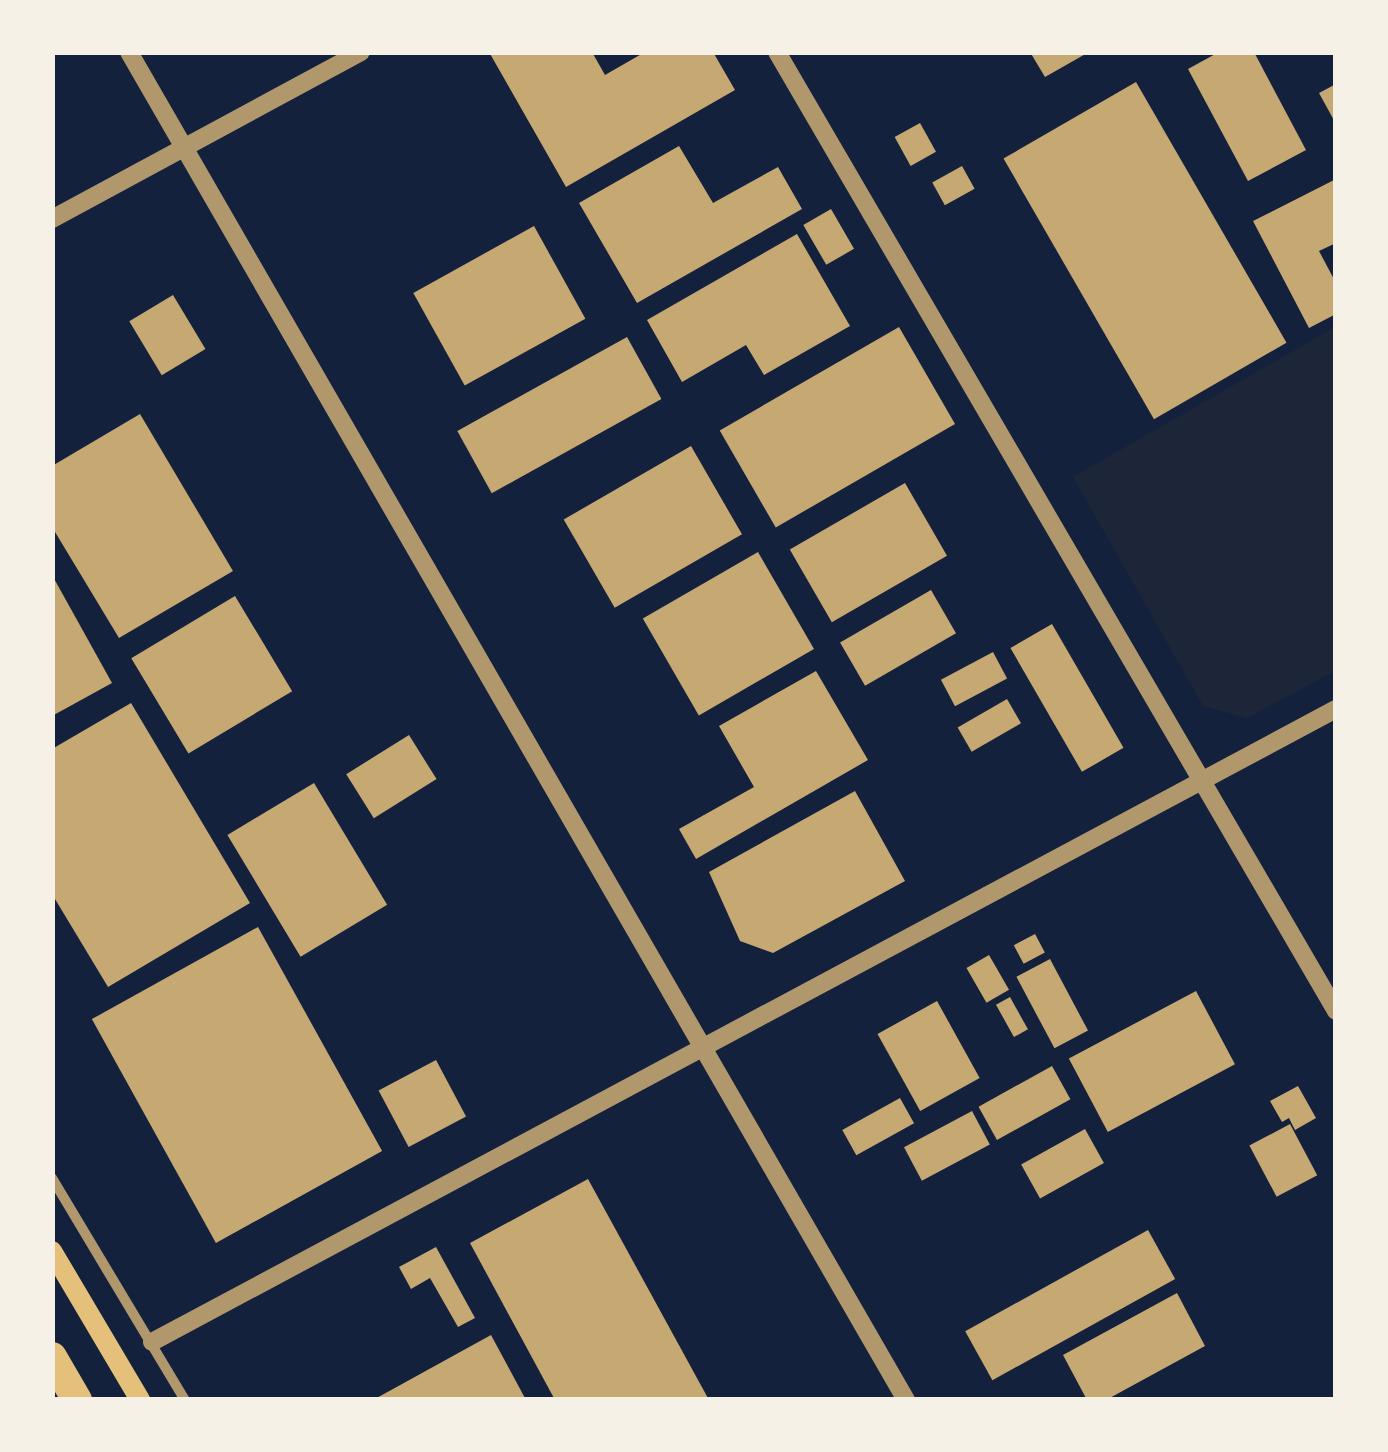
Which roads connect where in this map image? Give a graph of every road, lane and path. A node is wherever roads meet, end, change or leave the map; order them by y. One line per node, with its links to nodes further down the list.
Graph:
1 (129, 52): 4 (street)
2 (361, 52): 4 (street)
3 (777, 52): 7 (street)
4 (185, 148): 5 (street); 9 (street)
5 (52, 219)
6 (1336, 709): 7 (street)
7 (1198, 780): 8 (street); 9 (street)
8 (1336, 1010)
9 (703, 1050): 12 (street); 17 (street)
10 (52, 1178): 12 (street)
11 (52, 1250): 15 (main road)
12 (152, 1342): 16 (street)
13 (52, 1357): 14 (highway)
14 (77, 1400)
15 (140, 1400)
16 (186, 1400)
17 (906, 1400)

